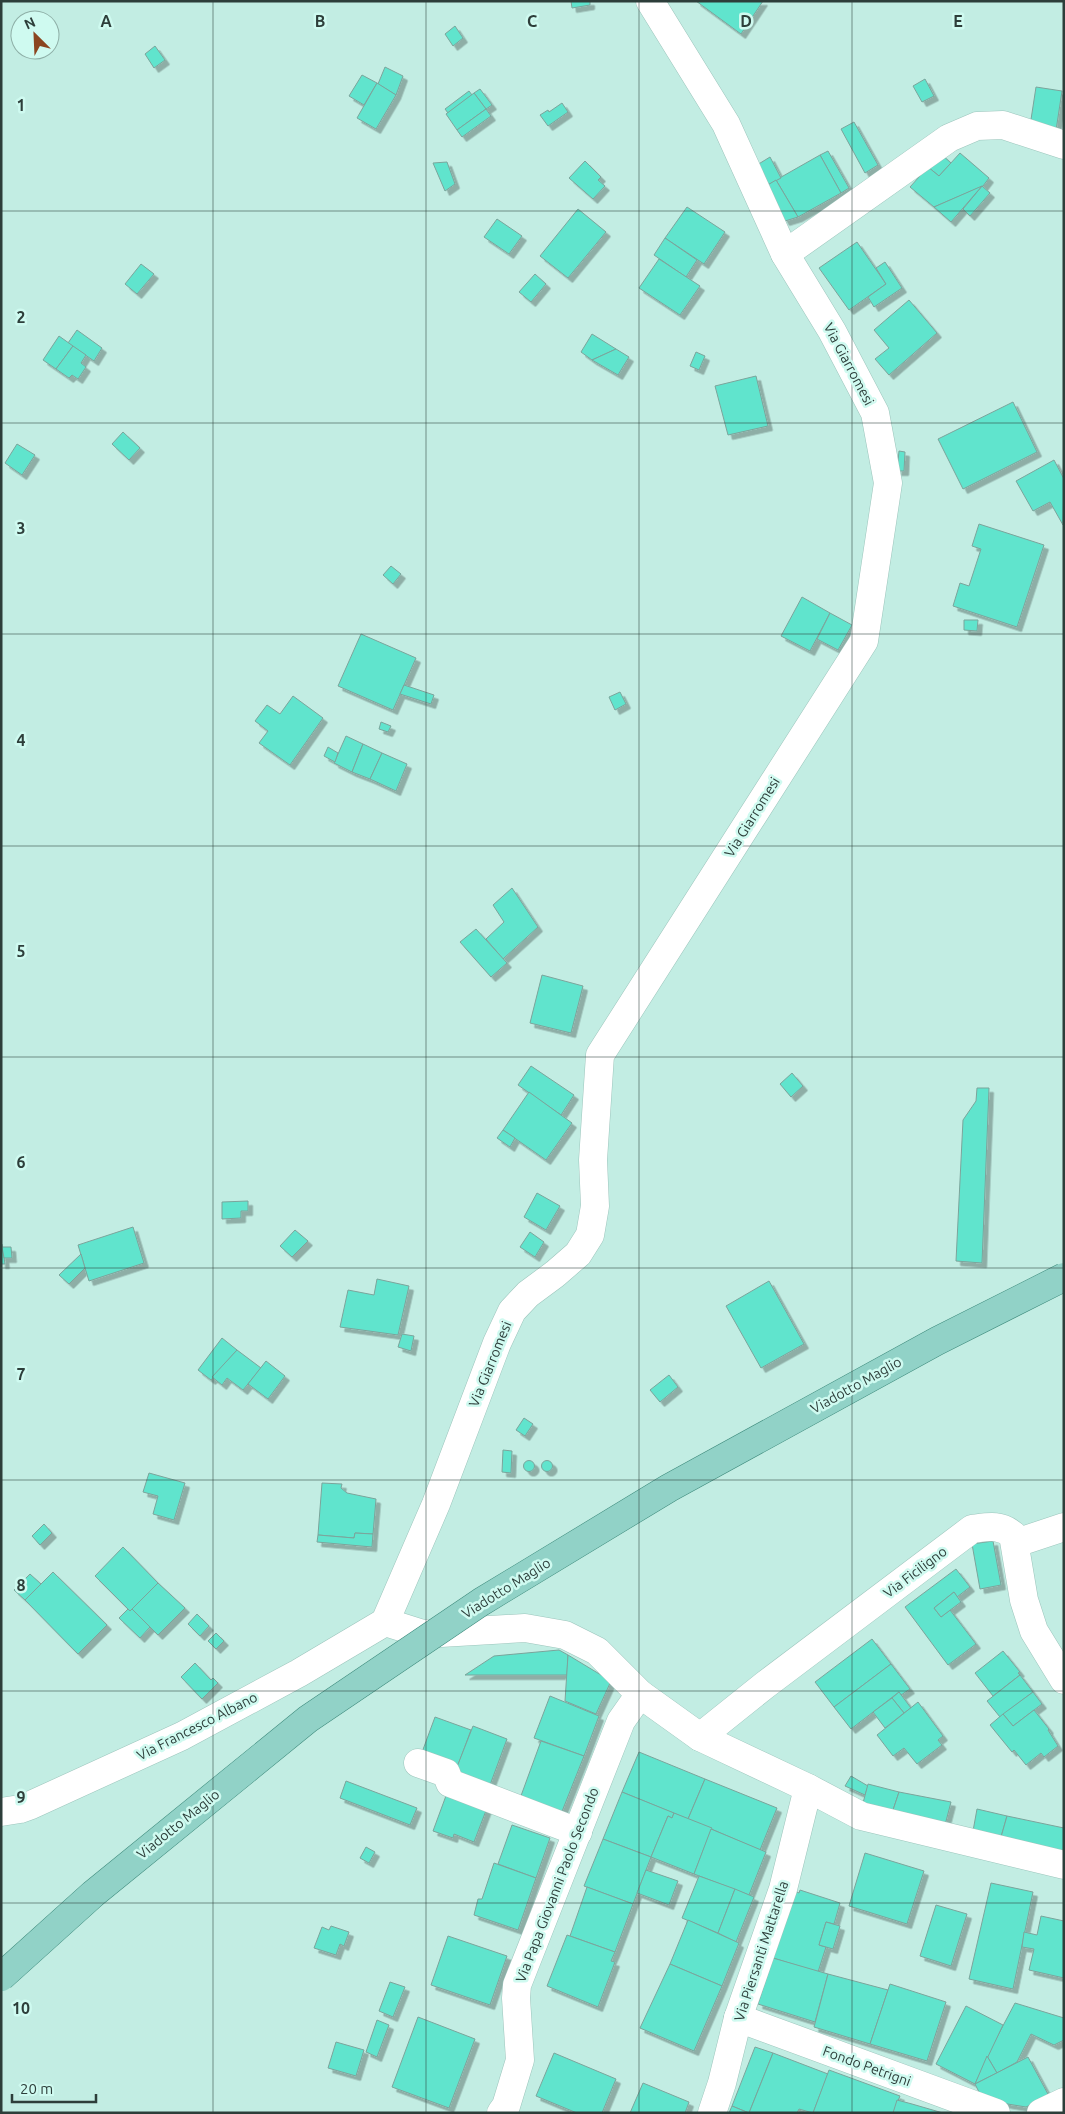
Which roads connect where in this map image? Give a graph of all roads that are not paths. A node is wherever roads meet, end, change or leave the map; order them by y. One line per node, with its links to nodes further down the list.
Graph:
1 (650, 1): 3 (street, Via Giarromesi)
2 (1064, 145): 3 (street)
3 (785, 254): 7 (street, Via Giarromesi)
4 (1064, 1277): 16 (main road, Viadotto Maglio, bridge)
5 (1064, 1527): 6 (street)
6 (1016, 1543): 8 (street); 10 (street, Via Ficiligno)
7 (385, 1622): 9 (street); 13 (street, Via Francesco Albano)
8 (1064, 1680)
9 (640, 1694): 10 (street); 14 (street, Via Papa Giovanni Paolo Secondo)
10 (700, 1737): 12 (street)
11 (418, 1763): 14 (street)
12 (808, 1788): 15 (street); 17 (street, Via Piersanti Mattarella)
13 (1, 1812)
14 (578, 1832): 19 (street, Via Papa Giovanni Paolo Secondo)
15 (1064, 1864)
16 (1, 1977)
17 (738, 2018): 20 (street, Via Piersanti Mattarella); 21 (street, Fondo Petrigni)
18 (1064, 2102): 22 (street)
19 (501, 2113)
20 (712, 2113)
21 (996, 2113)
22 (1041, 2113)

